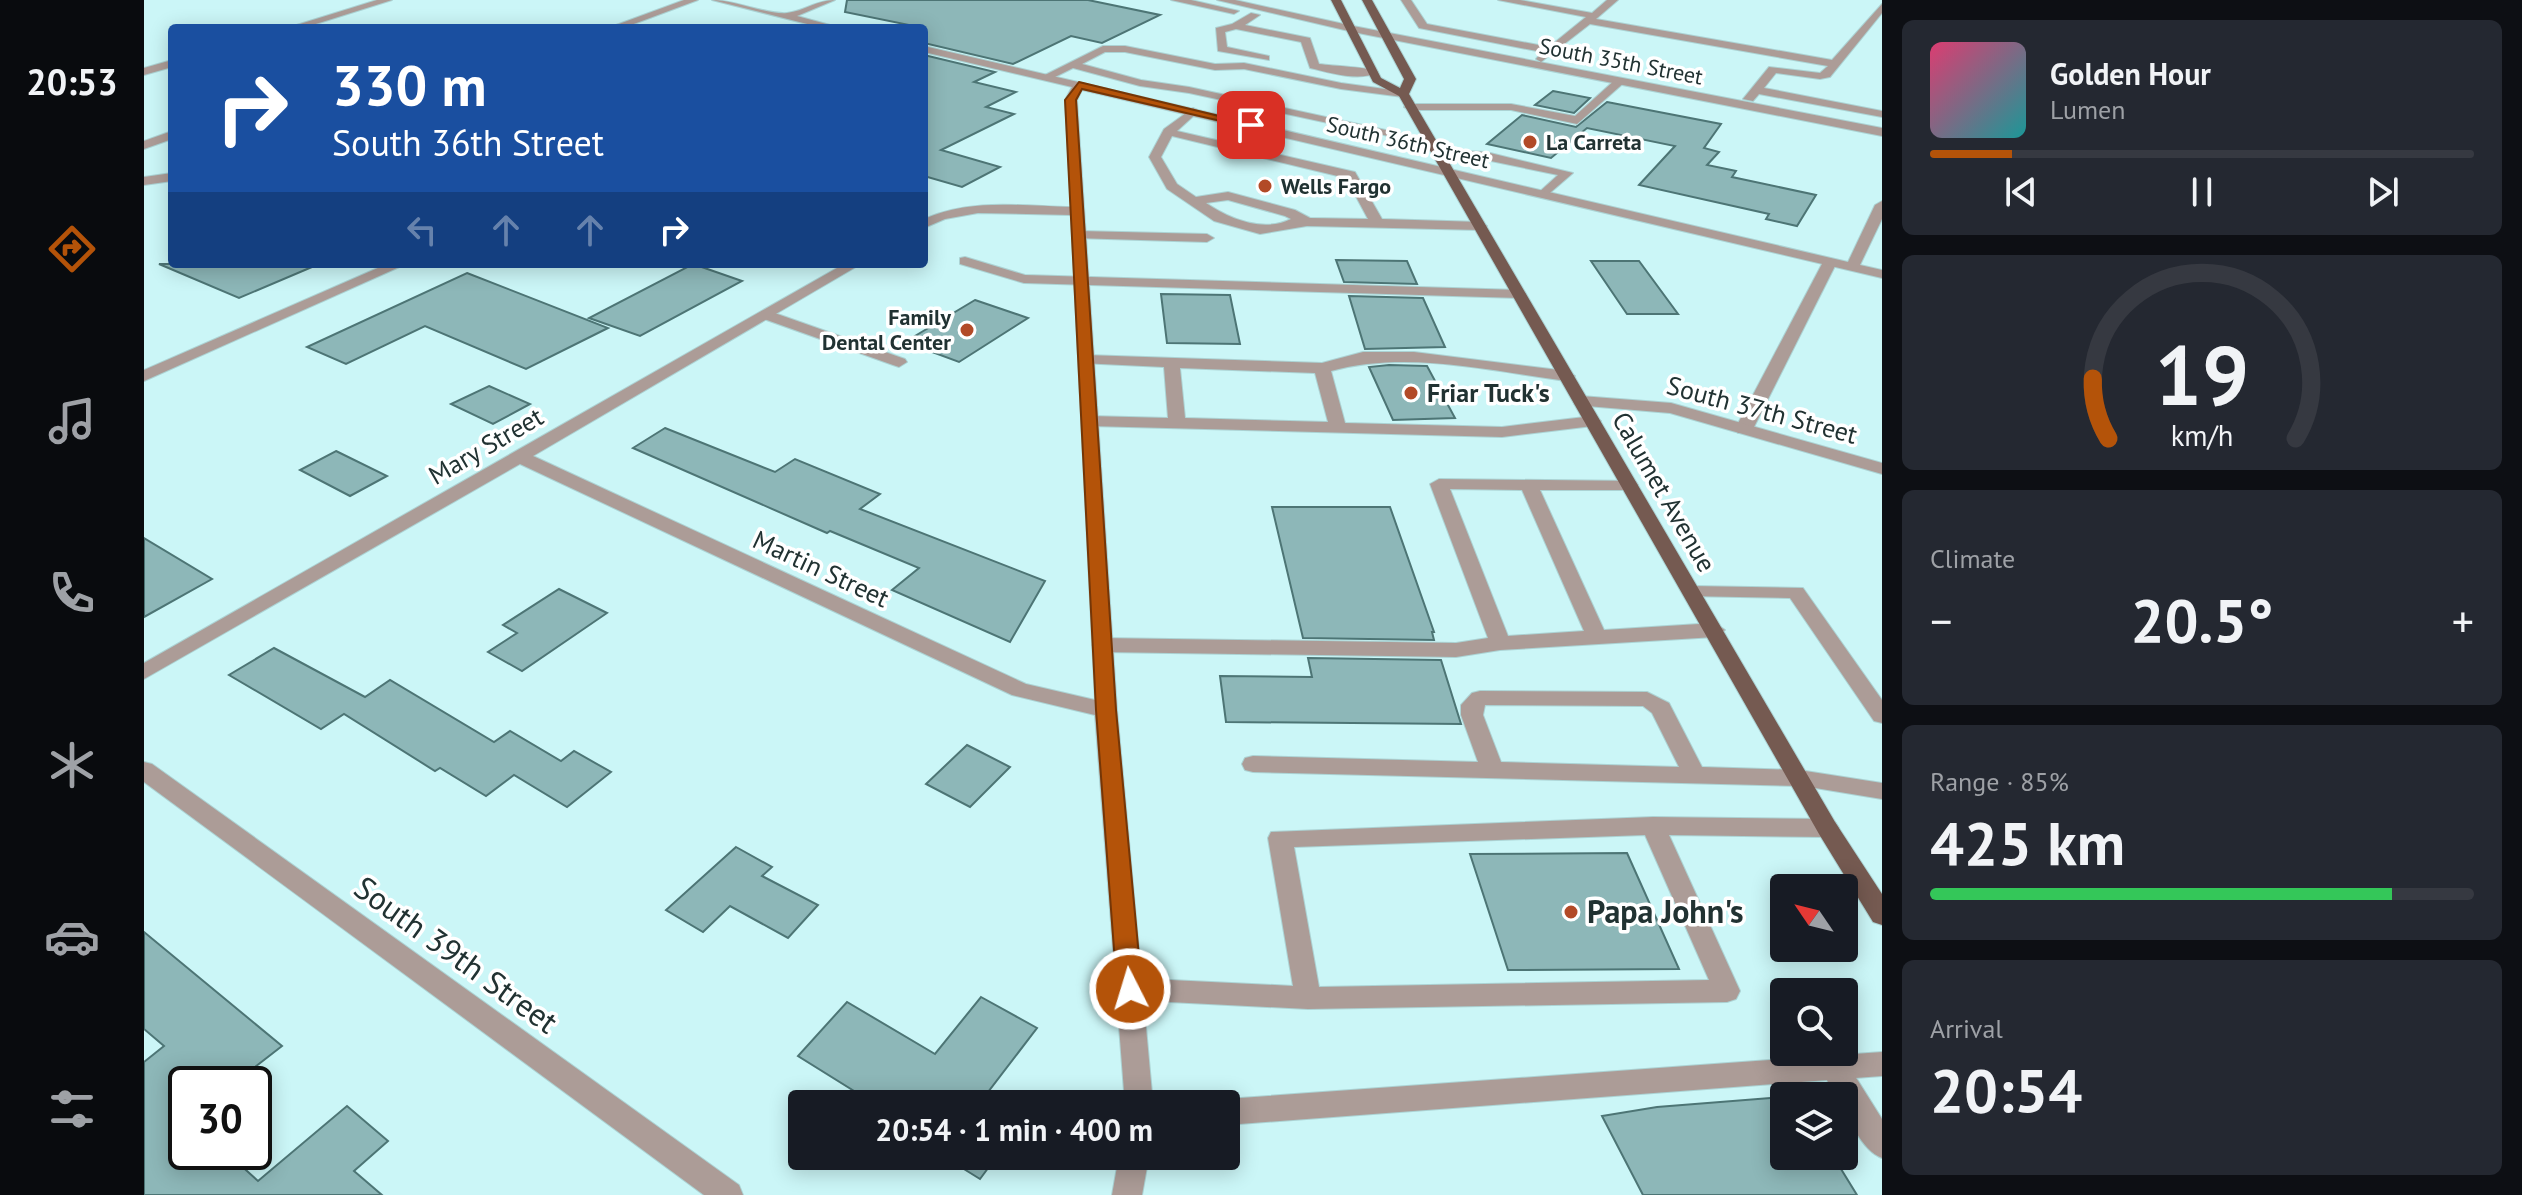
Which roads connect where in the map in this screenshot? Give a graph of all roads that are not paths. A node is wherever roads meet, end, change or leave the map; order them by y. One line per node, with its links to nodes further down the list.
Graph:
1 (387, 0): 17 (street)
2 (693, 0): 18 (street)
3 (717, 0): 16 (street)
4 (830, 0): 16 (street)
5 (1176, 0): 14 (street, South 35th Street)
6 (1222, 0): 21 (street, South 35th Street)
7 (1336, 0): 21 (main road, Calumet Avenue)
8 (1367, 0): 22 (main road, Calumet Avenue)
9 (1406, 0): 25 (street)
10 (1503, 0): 15 (street)
11 (1549, 0): 15 (street)
12 (1613, 0): 15 (street)
13 (1882, 7): 28 (street)
14 (1255, 15): 20 (street); 21 (street, South 35th Street)
15 (1595, 15): 25 (street); 28 (street)
16 (787, 16): 19 (street)
17 (306, 24)
18 (624, 24)
19 (820, 24)
20 (1236, 26): 29 (street); 29 (street)
21 (1353, 29): 22 (street, South 35th Street); 31 (main road, Calumet Avenue)
22 (1387, 35): 27 (street, South 35th Street); 37 (main road, Calumet Avenue)
23 (1125, 49): 32 (street); 35 (street); 37 (street)
24 (928, 50): 33 (street, South 36th Street)
25 (1551, 51): 27 (street)
26 (168, 64): 30 (street)
27 (1535, 64): 34 (street, South 35th Street)
28 (1835, 64): 36 (street)
29 (1314, 66): 31 (street)
30 (144, 72)
31 (1373, 72): 37 (main road, Calumet Avenue)
32 (1077, 75): 33 (street, South 36th Street); 33 (street); 35 (street); 38 (street, South 36th Street); 53 (street)
33 (1047, 77)
34 (1620, 81): 37 (street); 39 (street, South 35th Street)
35 (1184, 86): 38 (street); 46 (street)
36 (1756, 90): 39 (street); 41 (street)
37 (1406, 100): 46 (main road, Calumet Avenue)
38 (1159, 104): 40 (street, South 36th Street)
39 (1744, 105): 43 (street, South 35th Street)
40 (1193, 111): 42 (street); 47 (street, South 36th Street)
41 (1882, 114)
42 (1168, 132): 51 (street); 56 (street)
43 (1882, 132)
44 (168, 136): 45 (street)
45 (144, 145)
46 (1434, 147): 47 (main road, Calumet Avenue); 50 (street)
47 (1448, 172): 50 (street, South 36th Street); 57 (main road, Calumet Avenue)
48 (168, 178): 49 (street)
49 (144, 181)
50 (1544, 194): 61 (street, South 36th Street)
51 (1194, 201): 55 (street); 55 (street)
52 (1882, 205): 62 (street)
53 (1078, 211): 54 (street); 58 (street)
54 (928, 222)
55 (1307, 222): 56 (street)
56 (1377, 223): 57 (street)
57 (1480, 226): 67 (main road, Calumet Avenue)
58 (1079, 235): 59 (street); 66 (street)
59 (1207, 238)
60 (965, 261): 66 (street)
61 (1830, 262): 62 (street, South 36th Street); 80 (street)
62 (1852, 267): 65 (street, South 36th Street)
63 (390, 268): 73 (street)
64 (847, 268): 68 (street, Mary Street)
65 (1882, 274)
66 (1082, 282): 67 (street); 69 (street)
67 (1519, 294): 74 (main road, Calumet Avenue)
68 (766, 315): 70 (street); 81 (street, Mary Street)
69 (1086, 360): 71 (street); 76 (street)
70 (899, 362)
71 (1172, 365): 72 (street); 78 (street)
72 (1322, 368): 74 (street); 79 (street)
73 (144, 376)
74 (1567, 376): 75 (main road, Calumet Avenue)
75 (1581, 401): 77 (main road, Calumet Avenue); 80 (street, South 37th Street)
76 (1090, 421): 78 (street); 89 (street)
77 (1593, 421): 79 (street); 84 (main road, Calumet Avenue)
78 (1177, 424): 79 (street)
79 (1338, 429)
80 (1744, 429): 82 (street, South 37th Street)
81 (520, 457): 90 (street, Mary Street); 91 (street, Martin Street)
82 (1882, 469)
83 (1529, 485): 84 (street); 87 (street); 88 (street)
84 (1629, 485): 85 (main road, Calumet Avenue)
85 (1692, 592): 86 (main road, Calumet Avenue); 92 (street)
86 (1715, 630): 87 (street); 97 (main road, Calumet Avenue)
87 (1597, 638): 88 (street)
88 (1500, 643): 89 (street)
89 (1102, 645): 91 (street)
90 (144, 672)
91 (1106, 710): 102 (street)
92 (1882, 716)
93 (1253, 764): 95 (street)
94 (144, 770): 111 (street, South 39th Street)
95 (1493, 770): 96 (street); 96 (street)
96 (1694, 774): 97 (street)
97 (1799, 778): 98 (street); 100 (main road, Calumet Avenue)
98 (1882, 791)
99 (1653, 826): 100 (street); 103 (street); 103 (street)
100 (1827, 828): 101 (main road, Calumet Avenue)
101 (1882, 915)
102 (1130, 989): 103 (street); 107 (street)
103 (1308, 998)
104 (1882, 1064): 105 (street)
105 (1858, 1065)
106 (1833, 1066): 108 (street); 109 (street)
107 (1138, 1090)
108 (1240, 1111)
109 (1882, 1145)
110 (1131, 1170): 112 (street)
111 (728, 1195)
112 (1127, 1195)

